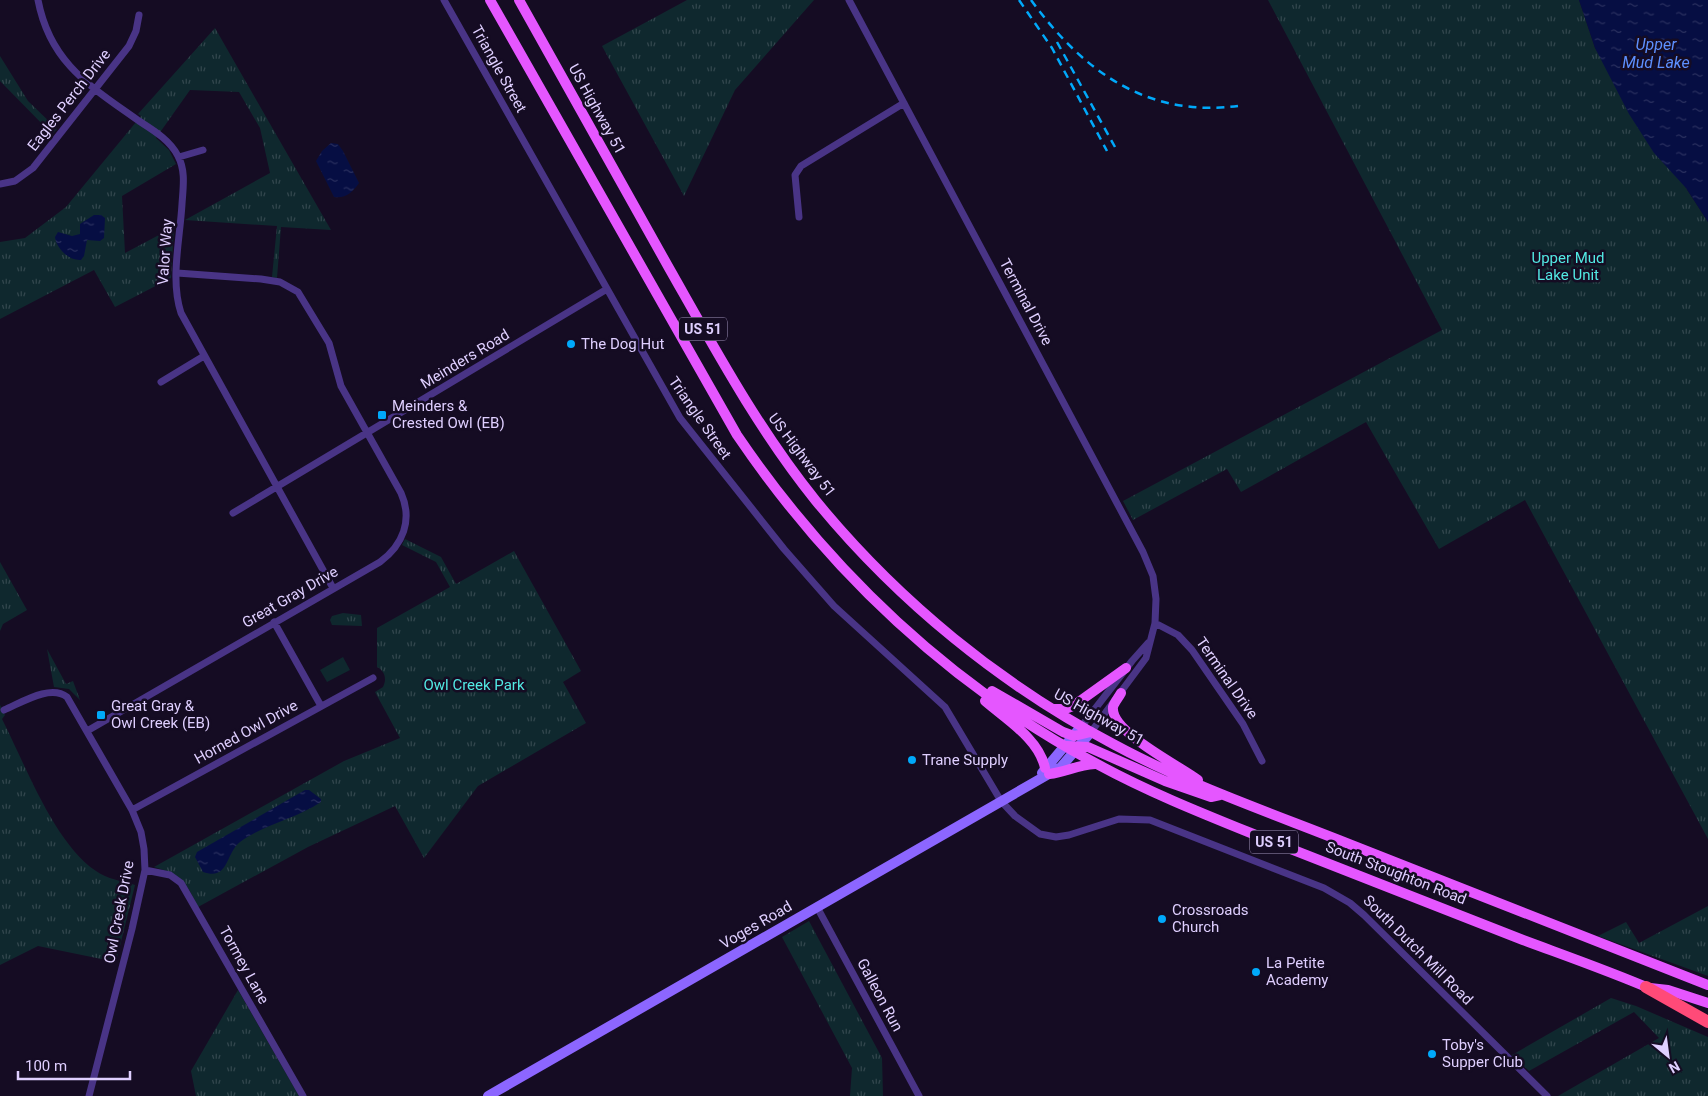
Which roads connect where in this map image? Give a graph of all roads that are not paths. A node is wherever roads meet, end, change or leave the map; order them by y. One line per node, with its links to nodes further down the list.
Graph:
1 (38, 0): 7 (street, Valor Way)
2 (444, 0): 14 (street, Triangle Street)
3 (490, 0): 25 (main road, US 51)
4 (519, 0): 30 (main road, US Highway 51 / US 51)
5 (849, 0): 8 (street, Terminal Drive)
6 (140, 15): 7 (street, Eagles Perch Drive)
7 (95, 90): 10 (street, Valor Way); 11 (street, Eagles Perch Drive)
8 (904, 103): 12 (street); 22 (street, Terminal Drive)
9 (203, 150): 10 (street)
10 (179, 157): 13 (street, Valor Way)
11 (0, 184)
12 (799, 218)
13 (177, 273): 15 (street, Valor Way); 17 (street, Great Gray Drive)
14 (607, 289): 17 (street, Meinders Road); 43 (street, Triangle Street)
15 (204, 356): 16 (street); 18 (street, Valor Way)
16 (161, 382)
17 (367, 434): 18 (street, Meinders Road); 20 (street, Great Gray Drive)
18 (276, 486): 19 (street, Meinders Road); 20 (street, Valor Way)
19 (233, 513)
20 (333, 588): 21 (street, Great Gray Drive)
21 (274, 622): 29 (street); 33 (street, Great Gray Drive)
22 (1155, 623): 23 (street, Terminal Drive); 38 (street, Terminal Drive)
23 (1148, 643): 24 (street, Terminal Drive); 28 (street, Terminal Drive)
24 (1126, 668): 30 (main road); 32 (street, Terminal Drive)
25 (960, 676): 27 (main road, US 51); 40 (main road)
26 (373, 678): 29 (street, Horned Owl Drive)
27 (970, 683): 35 (main road); 36 (main road, US 51)
28 (1121, 693): 34 (street, Terminal Drive); 41 (main road)
29 (321, 706): 44 (street, Horned Owl Drive)
30 (1052, 709): 32 (main road, US Highway 51 / US 51)
31 (4, 710): 33 (street, Owl Creek Drive)
32 (1081, 726): 34 (main road, US Highway 51 / US 51); 35 (street, Voges Road)
33 (87, 731): 44 (street, Owl Creek Drive)
34 (1091, 732): 35 (main road); 37 (street, Voges Road); 41 (main road, US Highway 51 / US 51)
35 (1074, 736): 36 (street, Voges Road)
36 (1066, 747): 37 (main road, US 51); 40 (street, Voges Road)
37 (1078, 749): 39 (main road, South Stoughton Road / US 51); 40 (street, Voges Road); 42 (main road)
38 (1262, 761)
39 (1096, 764): 40 (main road); 48 (main road, South Stoughton Road / US 51)
40 (1047, 771): 43 (street, Voges Road)
41 (1211, 789): 42 (main road, South Stoughton Road / US 51)
42 (1224, 794): 47 (main road, South Stoughton Road / US 51)
43 (1001, 802): 46 (street, Voges Road); 56 (street, South Dutch Mill Road)
44 (132, 810): 45 (street, Owl Creek Drive)
45 (145, 870): 52 (street, Owl Creek Drive); 53 (street, Tormey Lane)
46 (817, 907): 54 (street, Voges Road); 55 (street, Galleon Run)
47 (1708, 986)
48 (1646, 987): 49 (main road); 50 (main road, South Stoughton Road / US 51); 51 (highway)
49 (1708, 1003)
50 (1708, 1015)
51 (1708, 1022)
52 (89, 1096)
53 (302, 1096)
54 (488, 1096)
55 (919, 1096)
56 (1546, 1096)

